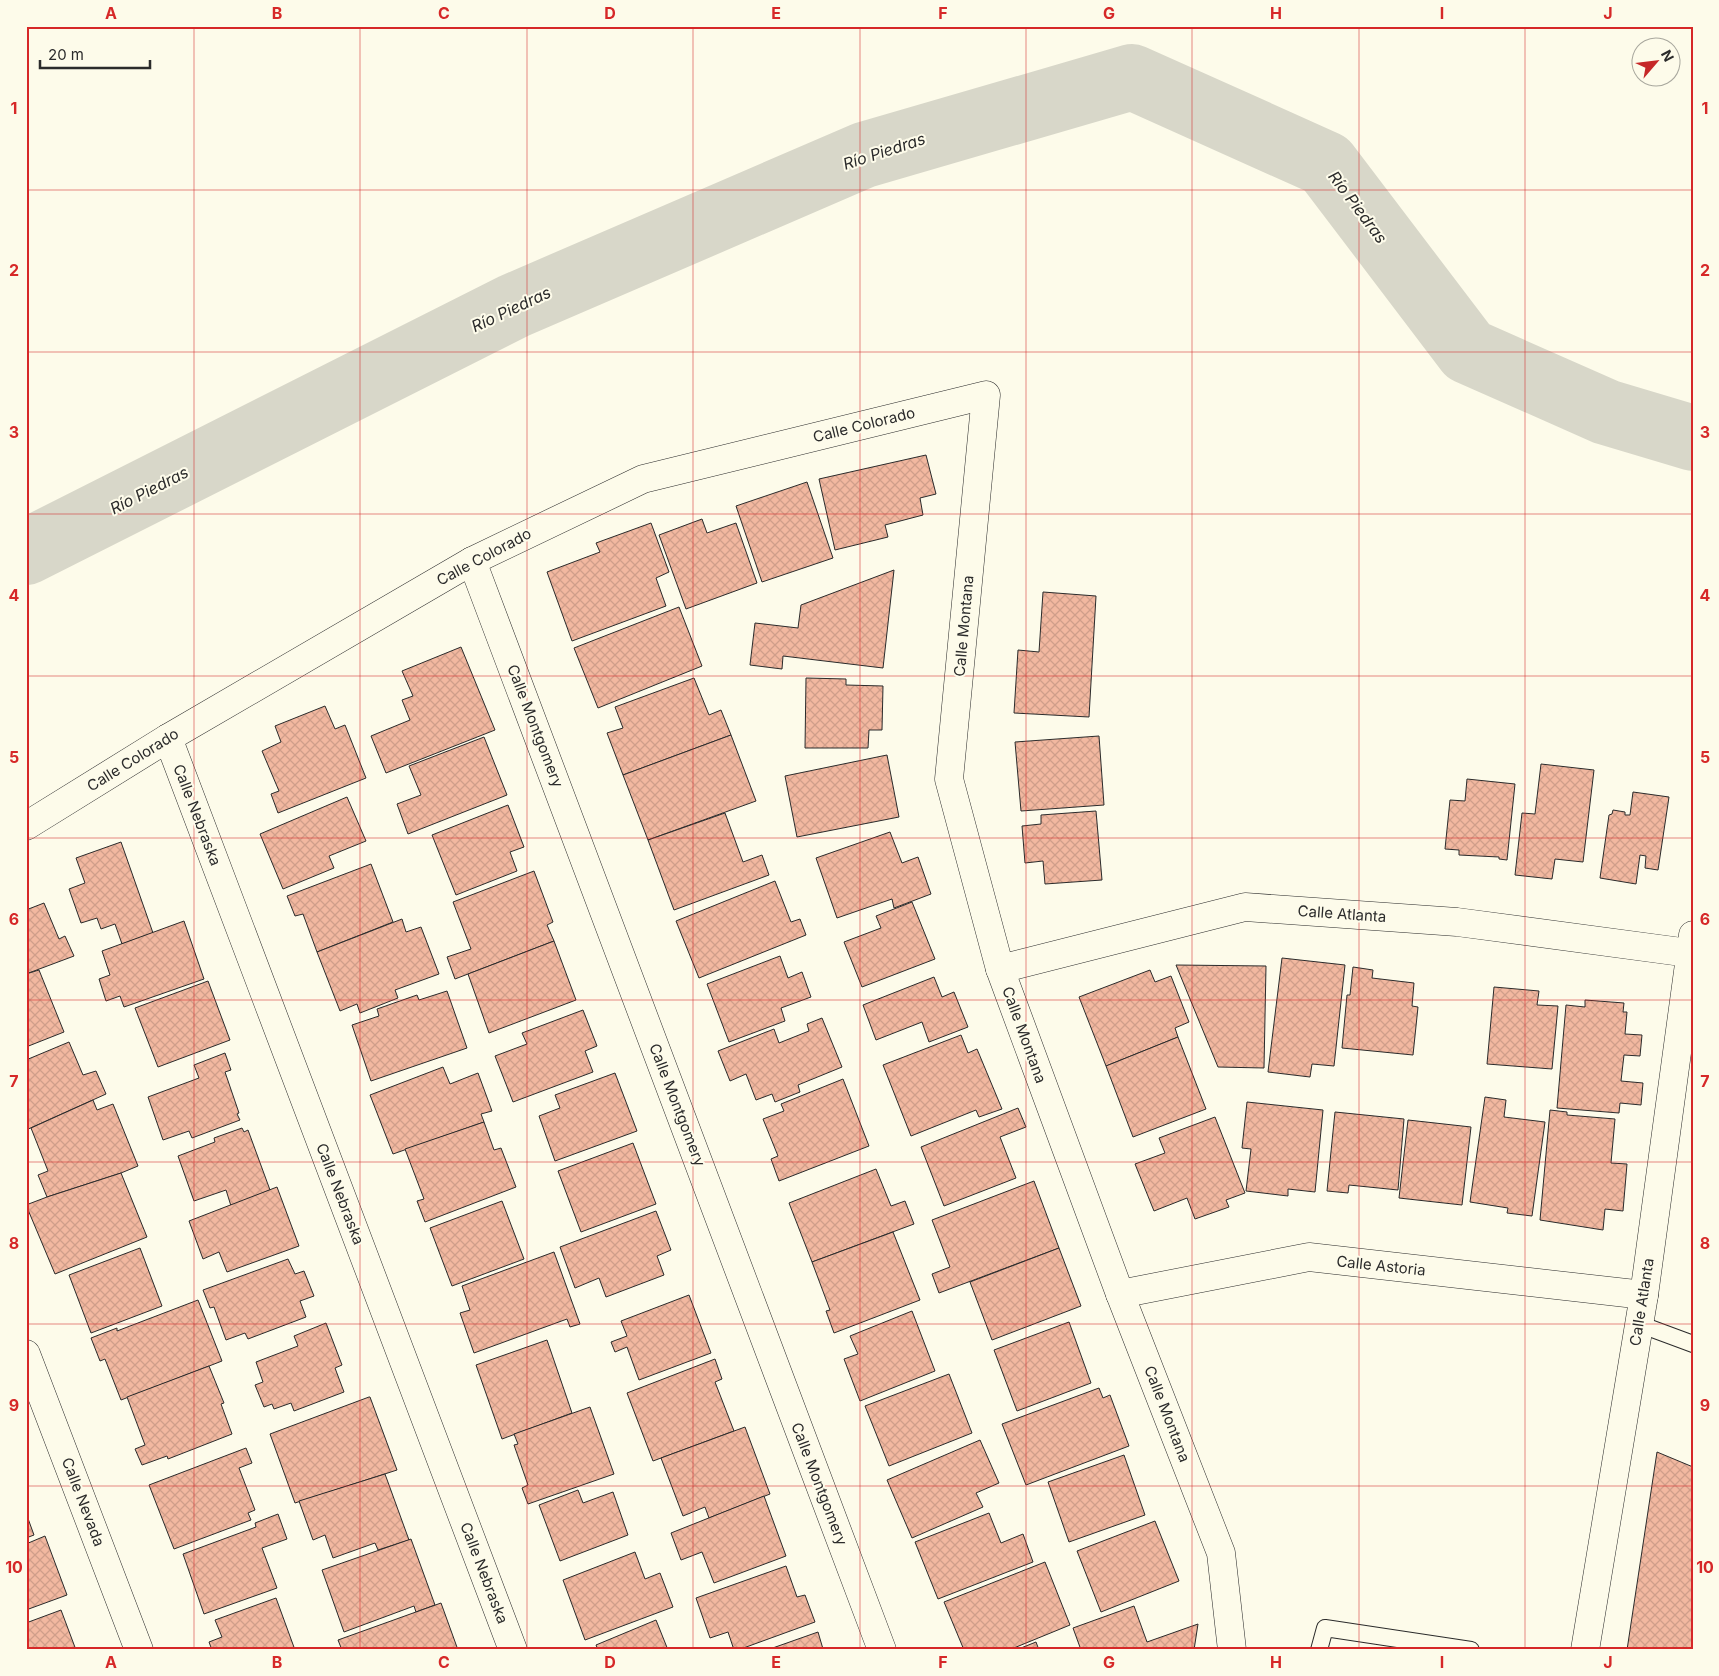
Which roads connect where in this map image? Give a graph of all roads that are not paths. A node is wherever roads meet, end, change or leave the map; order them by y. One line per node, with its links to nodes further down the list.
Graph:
1 (986, 395): 2 (street, Calle Colorado); 6 (street, Calle Montana)
2 (472, 561): 3 (street, Calle Colorado); 14 (street, Calle Montgomery)
3 (168, 738): 4 (street, Calle Colorado); 13 (street, Calle Nebraska)
4 (26, 826)
5 (1691, 944): 6 (street, Calle Atlanta); 8 (street, Calle Atlanta)
6 (1000, 969): 7 (street, Calle Montana)
7 (1120, 1294): 8 (street, Calle Astoria); 15 (street, Calle Montana)
8 (1644, 1295): 9 (street, Calle Atlanta)
9 (1639, 1324): 10 (lane); 18 (street, Calle Atlanta)
10 (1693, 1344)
11 (26, 1354): 12 (street, Calle Nevada)
12 (139, 1650)
13 (513, 1650)
14 (882, 1650)
15 (1232, 1650)
16 (1319, 1650): 17 (lane)
17 (1471, 1650)
18 (1585, 1650)

